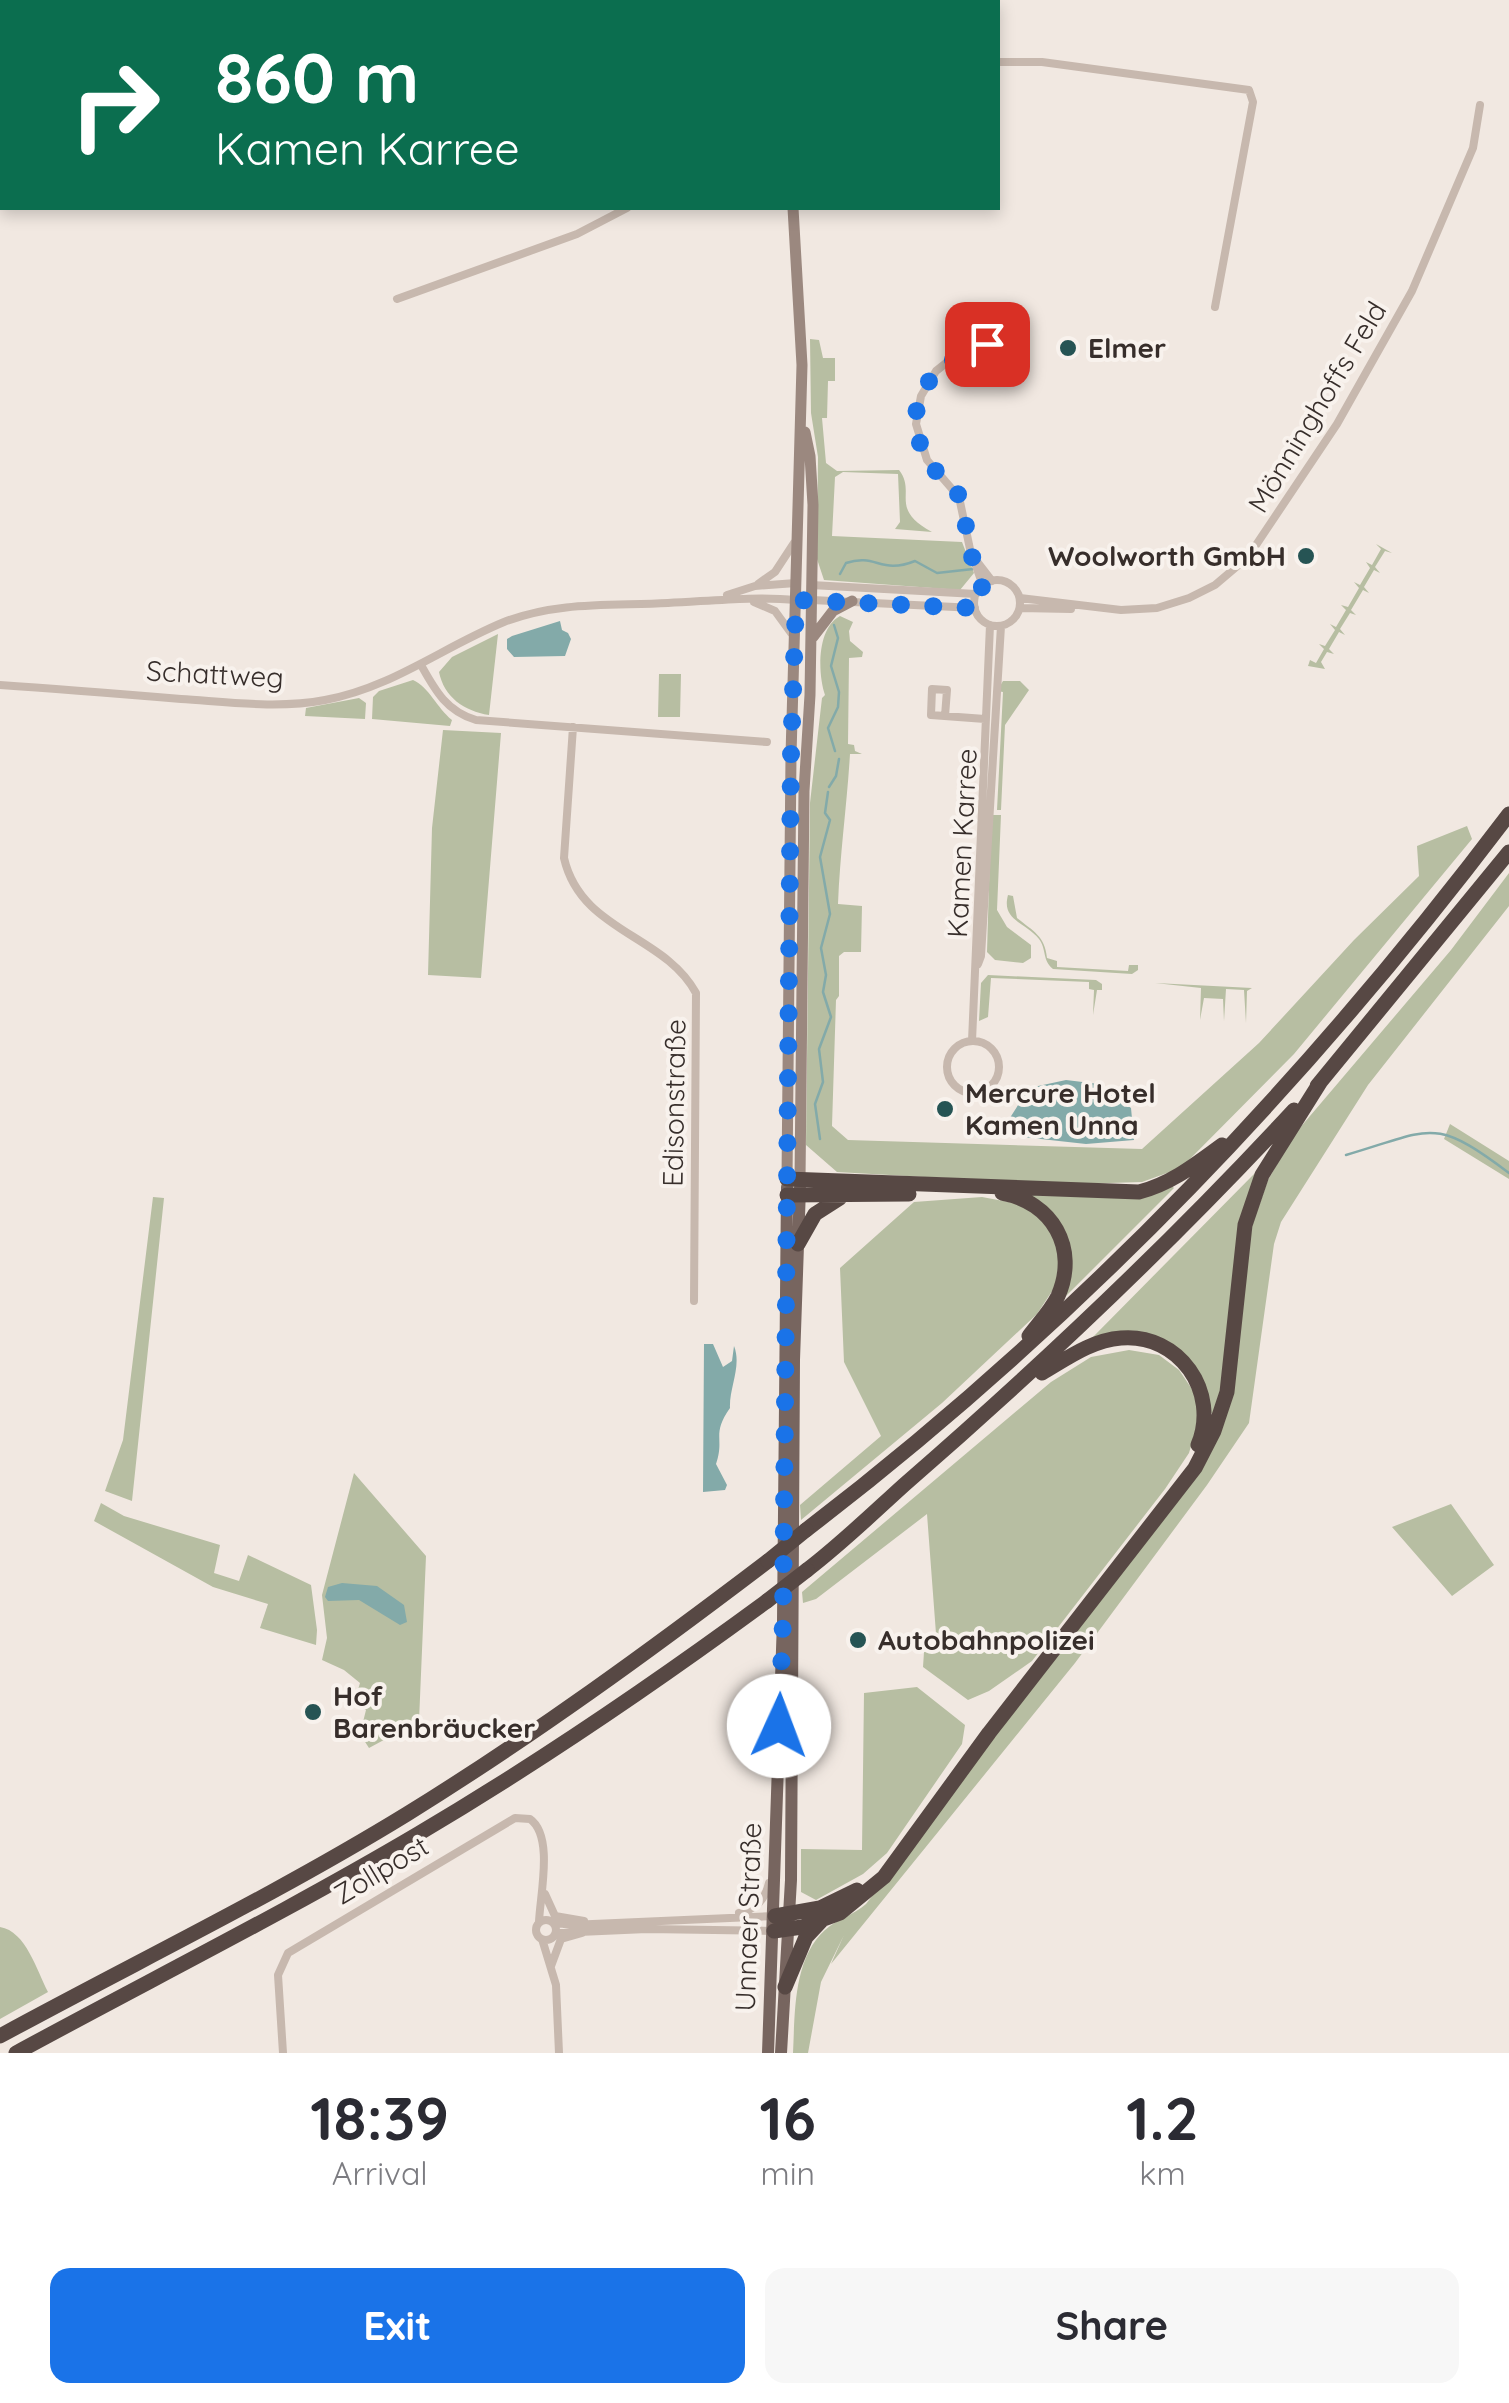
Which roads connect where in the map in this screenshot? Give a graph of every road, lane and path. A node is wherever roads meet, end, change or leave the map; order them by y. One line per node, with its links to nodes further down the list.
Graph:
1 (1000, 62): 8 (street)
2 (1480, 105): 22 (street, Mönninghoffs Feld)
3 (597, 210): 6 (street)
4 (624, 210): 6 (street)
5 (793, 210): 10 (main road)
6 (600, 222): 7 (street)
7 (397, 299)
8 (1215, 307)
9 (968, 350): 9 (street); 12 (street)
10 (801, 418): 11 (main road, Unnaer Straße); 14 (main road, Unnaer Straße)
11 (798, 534): 14 (main road, Unnaer Straße); 15 (street, Schattweg)
12 (976, 564): 13 (street); 16 (street)
13 (992, 581): 16 (street); 22 (street)
14 (804, 584): 15 (street, Schattweg); 16 (street); 19 (main road, Unnaer Straße); 20 (main road, Unnaer Straße)
15 (755, 586): 17 (street, Schattweg)
16 (980, 590): 23 (street)
17 (718, 598): 18 (street, Schattweg); 28 (street, Schattweg)
18 (745, 599): 19 (street, Schattweg); 26 (street, Schattweg)
19 (796, 600): 20 (main road); 26 (main road, Unnaer Straße)
20 (812, 600): 21 (street); 27 (main road, Unnaer Straße)
21 (852, 601): 23 (street); 27 (main road)
22 (1020, 603): 25 (street)
23 (975, 608): 24 (street)
24 (990, 625): 25 (street); 31 (street, Kamen Karree)
25 (1001, 626): 31 (street, Kamen Karree)
26 (795, 640): 39 (main road, Unnaer Straße)
27 (810, 640): 39 (main road, Unnaer Straße)
28 (422, 665): 29 (street, Schattweg); 32 (street)
29 (0, 685)
30 (945, 716): 31 (street, Kamen Karree)
31 (989, 719): 36 (street, Kamen Karree)
32 (573, 727): 33 (street); 42 (street, Edisonstraße)
33 (767, 742)
34 (1509, 814): 38 (highway)
35 (1509, 852): 37 (highway)
36 (972, 1041): 36 (street, Kamen Karree)
37 (1322, 1081): 44 (highway); 51 (highway)
38 (1254, 1122): 39 (highway); 43 (highway)
39 (793, 1188): 40 (highway); 41 (main road, Unnaer Straße); 45 (main road, Unnaer Straße)
40 (848, 1195): 41 (highway); 43 (highway)
41 (798, 1244): 52 (main road, Unnaer Straße)
42 (694, 1300)
43 (1006, 1367): 57 (highway, bridge)
44 (1020, 1385): 52 (highway); 58 (highway, bridge)
45 (774, 1854): 48 (street); 52 (main road, Unnaer Straße)
46 (542, 1880): 47 (street, Zollpost); 49 (street, Zollpost); 59 (street, Zollpost)
47 (545, 1894): 49 (street, Zollpost); 50 (street)
48 (728, 1916): 50 (street); 52 (street)
49 (547, 1921): 50 (street); 54 (street); 54 (street)
50 (588, 1922)
51 (820, 1922): 52 (highway); 56 (highway)
52 (782, 1923): 53 (street); 56 (main road, Unnaer Straße); 61 (main road, Unnaer Straße)
53 (601, 1930): 54 (street); 55 (street)
54 (550, 1937): 55 (street)
55 (551, 1966): 60 (street)
56 (785, 1987): 62 (main road, Unnaer Straße)
57 (0, 2036)
58 (16, 2053)
59 (283, 2053)
60 (559, 2053)
61 (768, 2053)
62 (781, 2053)

